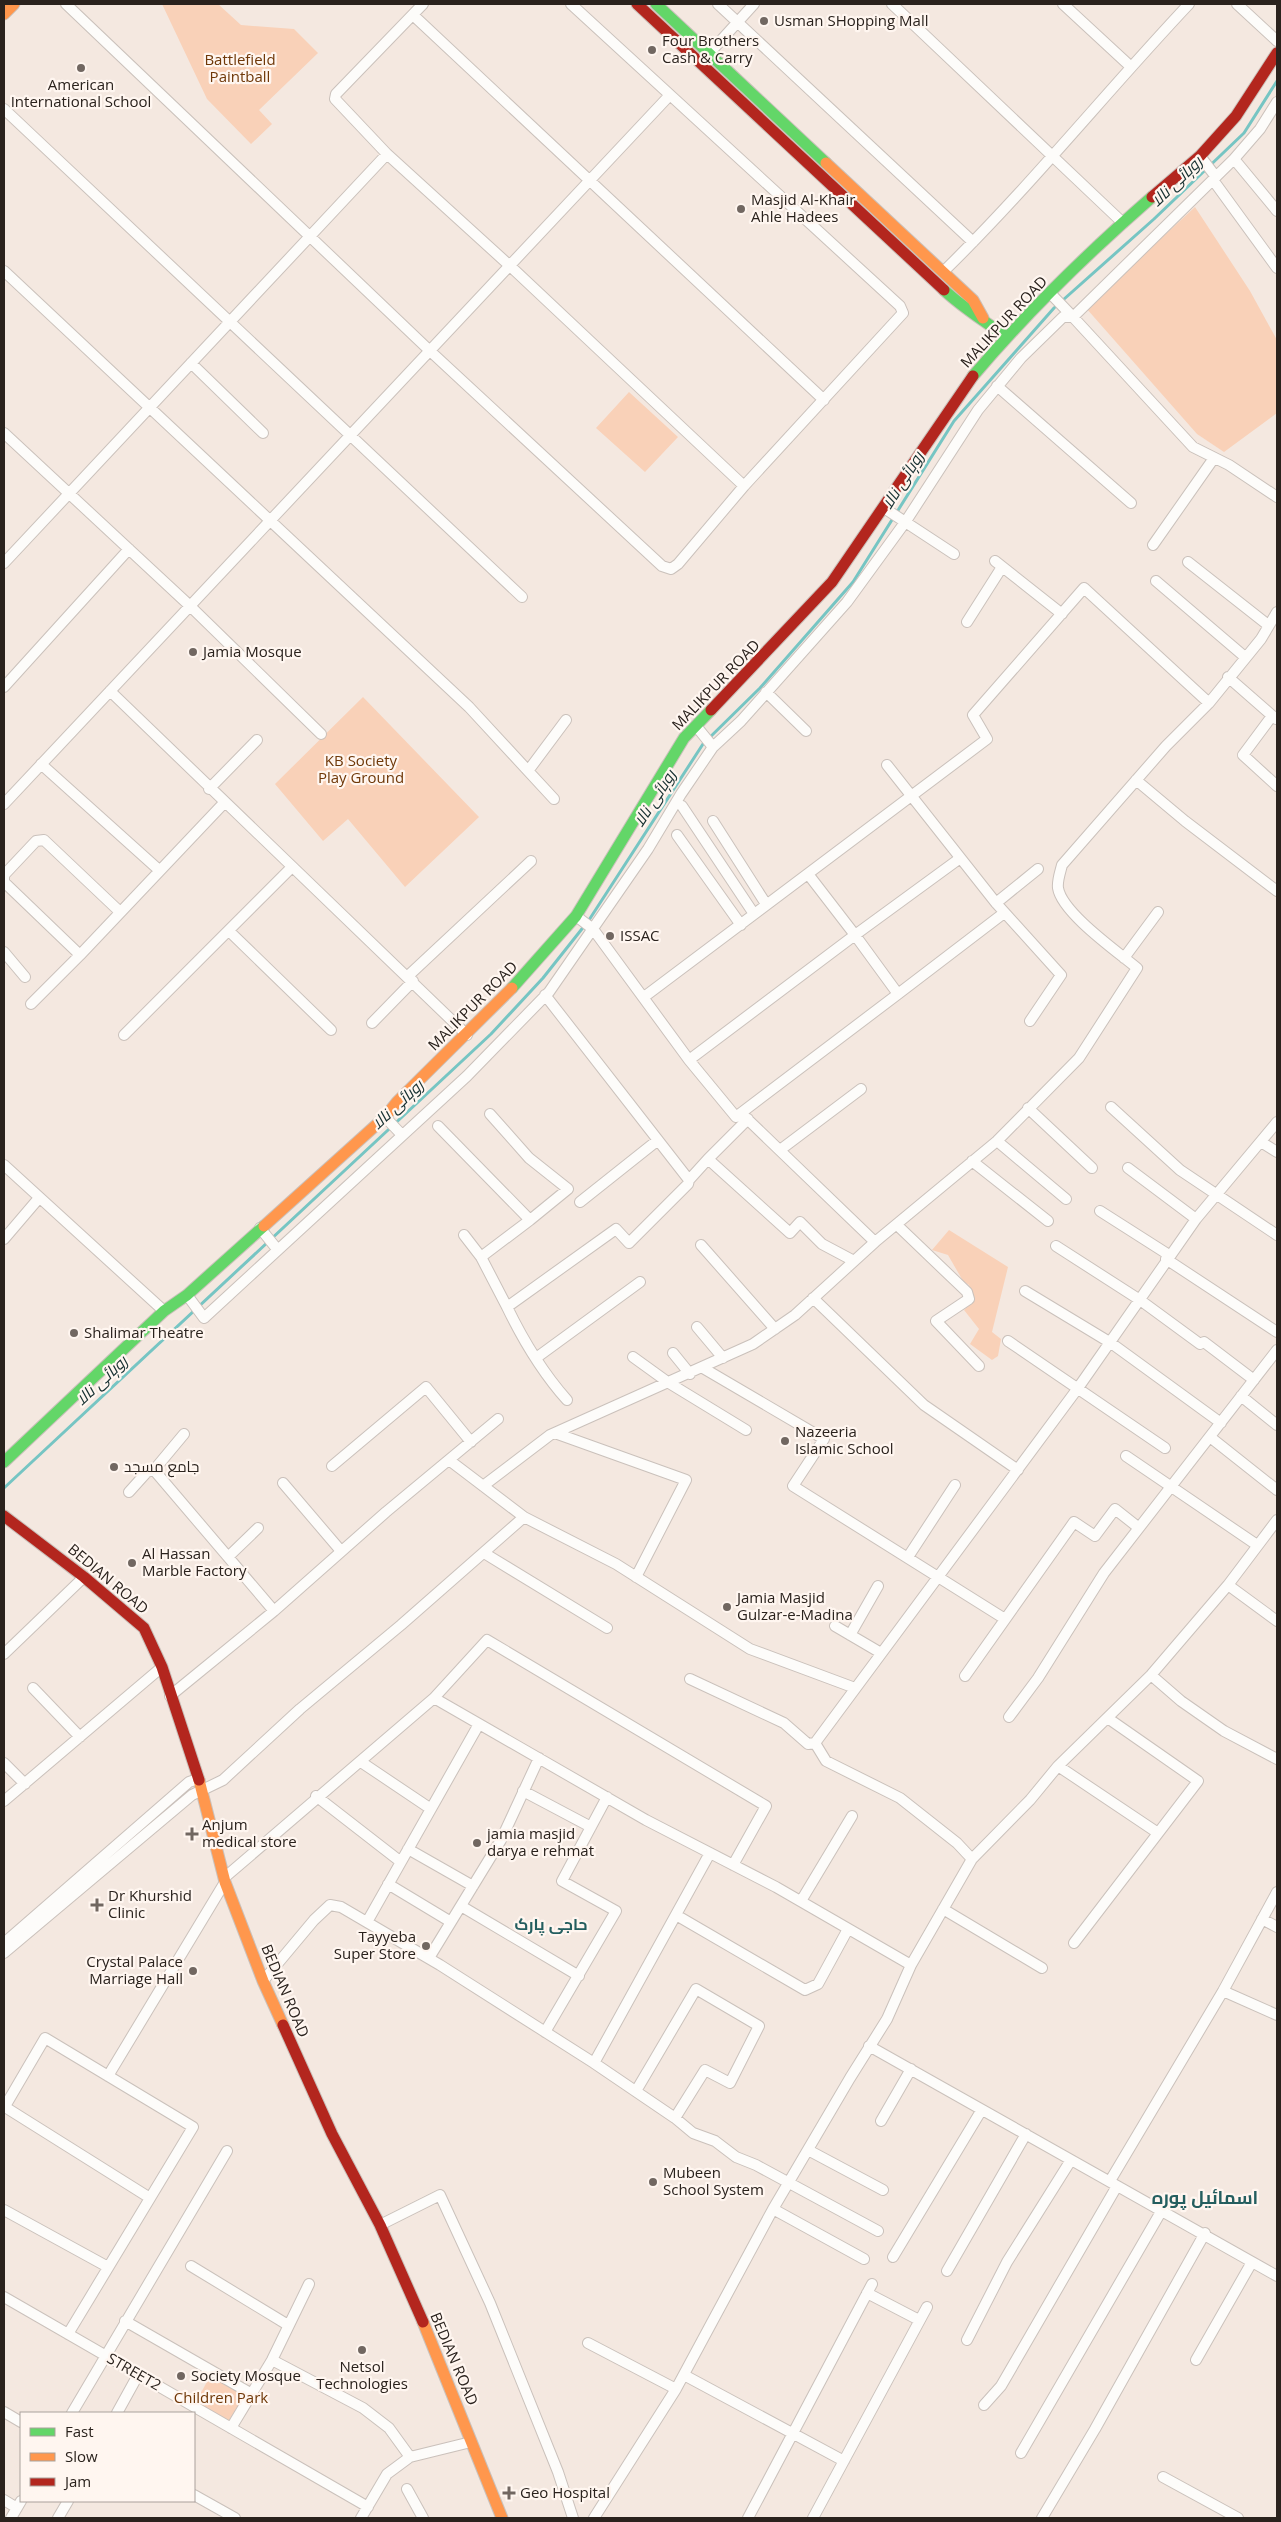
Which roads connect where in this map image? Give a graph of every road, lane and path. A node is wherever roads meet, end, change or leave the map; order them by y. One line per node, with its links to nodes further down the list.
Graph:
1 (14, 4): 13 (street)
2 (66, 4): 32 (street)
3 (423, 4): 14 (street)
4 (571, 4): 21 (street)
5 (637, 4): 19 (street)
6 (656, 4): 18 (street)
7 (718, 4): 15 (street)
8 (754, 4): 15 (street)
9 (892, 4): 25 (street)
10 (1063, 4): 20 (street)
11 (1190, 4): 20 (street)
12 (1237, 4): 16 (street)
13 (4, 14)
14 (413, 15): 24 (street); 29 (street)
15 (736, 22): 18 (street); 33 (street)
16 (1277, 41)
17 (1277, 53): 26 (street, MALIKPUR ROAD)
18 (709, 54): 19 (street); 37 (street)
19 (700, 64): 40 (street)
20 (1130, 66): 25 (street)
21 (669, 96): 29 (street); 46 (street)
22 (1277, 102): 27 (street)
23 (4, 109): 41 (street)
24 (387, 154): 32 (street); 34 (street)
25 (1052, 156): 31 (street); 33 (street)
26 (1202, 159): 28 (street); 31 (street, MALIKPUR ROAD)
27 (1234, 159): 28 (street); 30 (street)
28 (1214, 176): 35 (street); 39 (street)
29 (590, 180): 34 (street); 46 (street)
30 (1277, 211)
31 (1123, 223): 38 (street, MALIKPUR ROAD)
32 (310, 235): 41 (street); 43 (street)
33 (973, 242): 37 (street)
34 (509, 265): 43 (street); 52 (street)
35 (1277, 268)
36 (4, 271): 47 (street)
37 (943, 272): 40 (street)
38 (1052, 295): 39 (street); 42 (street, MALIKPUR ROAD)
39 (1073, 317): 45 (street); 51 (street)
40 (984, 319): 42 (street)
41 (228, 323): 44 (street); 50 (street)
42 (1006, 337): 56 (street, MALIKPUR ROAD)
43 (429, 350): 50 (street); 52 (street)
44 (191, 363): 47 (street); 49 (street)
45 (997, 386): 55 (street); 58 (street)
46 (824, 400): 52 (street)
47 (148, 408): 53 (street); 57 (street)
48 (4, 433): 53 (street)
49 (263, 433)
50 (350, 433): 57 (street); 65 (street)
51 (1214, 458): 54 (street); 59 (street)
52 (744, 486)
53 (68, 494): 60 (street); 62 (street)
54 (1277, 497)
55 (1131, 503)
56 (888, 510): 58 (street); 79 (street, MALIKPUR ROAD)
57 (269, 520): 66 (street); 86 (street)
58 (906, 521): 61 (street); 75 (street)
59 (1153, 545)
60 (129, 549): 66 (street); 73 (street)
61 (954, 554)
62 (5, 559)
63 (1188, 562): 70 (street)
64 (1156, 580): 71 (street)
65 (522, 597)
66 (189, 605): 74 (street); 81 (street)
67 (1277, 612): 70 (street)
68 (1062, 614): 69 (street); 76 (street); 90 (street)
69 (968, 622)
70 (1272, 624): 71 (street)
71 (1245, 656): 72 (street)
72 (1228, 676): 76 (street); 77 (street)
73 (4, 687)
74 (110, 691): 84 (street); 89 (street)
75 (766, 692): 80 (street); 83 (street)
76 (1208, 703): 87 (street)
77 (1275, 718): 88 (street)
78 (566, 720): 86 (street)
79 (699, 730): 83 (street); 111 (street, MALIKPUR ROAD)
80 (806, 731)
81 (321, 734)
82 (257, 740): 89 (street)
83 (712, 745): 113 (street)
84 (41, 764): 93 (street); 101 (street)
85 (887, 765): 90 (street)
86 (528, 770): 91 (street)
87 (1136, 780): 104 (street); 118 (street)
88 (1277, 786)
89 (209, 788): 92 (street)
90 (913, 796): 97 (street); 102 (street)
91 (554, 799)
92 (224, 803): 99 (street); 101 (street)
93 (4, 804)
94 (682, 806): 110 (street)
95 (713, 821): 106 (street)
96 (677, 836): 112 (street)
97 (959, 859): 105 (street); 115 (street)
98 (531, 860): 120 (street)
99 (292, 867): 114 (street); 120 (street)
100 (1038, 868): 105 (street)
101 (159, 870): 107 (street)
102 (808, 874): 106 (street); 115 (street)
103 (4, 876): 107 (street); 117 (street)
104 (1277, 891)
105 (996, 903): 109 (street)
106 (766, 904): 110 (street)
107 (119, 911): 117 (street)
108 (1158, 912): 118 (street)
109 (1004, 913): 121 (street); 125 (street)
110 (754, 914): 112 (street)
111 (578, 918): 113 (street); 128 (street, MALIKPUR ROAD)
112 (741, 925): 123 (street)
113 (593, 928): 122 (street); 123 (street)
114 (230, 932): 127 (street); 129 (street)
115 (855, 936): 121 (street); 130 (street)
116 (4, 952): 119 (street)
117 (80, 955): 124 (street)
118 (1124, 958): 132 (street)
119 (26, 978)
120 (411, 979): 126 (street); 128 (street)
121 (898, 994): 135 (street)
122 (545, 995): 139 (street); 140 (street)
123 (644, 997): 130 (street)
124 (31, 1004)
125 (1030, 1021)
126 (372, 1023)
127 (331, 1030)
128 (468, 1034): 136 (street, MALIKPUR ROAD)
129 (124, 1035)
130 (689, 1060): 135 (street)
131 (861, 1089): 143 (street)
132 (1028, 1108): 141 (street); 148 (street)
133 (1111, 1108): 151 (street)
134 (490, 1114): 157 (street)
135 (745, 1116): 143 (street); 145 (street)
136 (387, 1119): 139 (street); 160 (street, MALIKPUR ROAD)
137 (1277, 1122): 142 (street)
138 (438, 1126): 157 (street)
139 (400, 1133): 167 (street)
140 (658, 1140): 150 (street); 154 (street)
141 (997, 1141): 146 (street); 153 (street)
142 (1261, 1142): 144 (street); 151 (street)
143 (780, 1150): 164 (street)
144 (1277, 1152)
145 (708, 1159): 150 (street); 170 (street)
146 (972, 1161): 158 (street); 159 (street)
147 (4, 1165): 152 (street)
148 (1092, 1168)
149 (1128, 1168): 156 (street)
150 (689, 1180): 176 (street)
151 (1217, 1196): 156 (street); 162 (street)
152 (39, 1198): 163 (street); 177 (street)
153 (1066, 1199)
154 (580, 1202)
155 (1100, 1211): 169 (street)
156 (1196, 1219): 169 (street)
157 (530, 1220): 168 (street)
158 (1048, 1221)
159 (898, 1225): 164 (street); 188 (street)
160 (262, 1231): 167 (street); 173 (street, MALIKPUR ROAD)
161 (464, 1235): 168 (street)
162 (1277, 1236)
163 (4, 1239)
164 (875, 1242): 170 (street)
165 (701, 1245): 179 (street)
166 (1056, 1246): 175 (street)
167 (275, 1247): 173 (street)
168 (481, 1257): 176 (street)
169 (1168, 1257): 175 (street); 180 (street)
170 (854, 1261): 174 (street)
171 (640, 1282): 186 (street)
172 (1025, 1291): 182 (street)
173 (188, 1297): 177 (street, MALIKPUR ROAD)
174 (812, 1298): 179 (street); 210 (street)
175 (1140, 1300): 182 (street); 191 (street)
176 (507, 1307): 186 (street)
177 (164, 1311): 207 (street, MALIKPUR ROAD)
178 (697, 1327): 187 (street)
179 (775, 1329): 187 (street)
180 (1277, 1332)
181 (1008, 1341): 193 (street)
182 (1111, 1343): 193 (street); 197 (street)
183 (1277, 1350): 191 (street)
184 (673, 1353): 190 (street)
185 (633, 1357): 192 (street)
186 (536, 1358): 195 (street)
187 (723, 1358): 189 (street)
188 (978, 1366)
189 (703, 1368): 190 (street); 226 (street)
190 (690, 1374): 192 (street)
191 (1254, 1380): 194 (street)
192 (669, 1383): 199 (street); 200 (street)
193 (1078, 1388): 204 (street); 210 (street)
194 (1241, 1396): 197 (street); 198 (street)
195 (566, 1400)
196 (498, 1419): 203 (street)
197 (1221, 1423): 202 (street)
198 (1277, 1425)
199 (746, 1430)
200 (555, 1433): 213 (street); 229 (street)
201 (184, 1434): 209 (street)
202 (1210, 1437): 214 (street); 215 (street)
203 (472, 1442): 206 (street); 208 (street)
204 (1165, 1448)
205 (1126, 1456): 214 (street)
206 (449, 1460): 213 (street); 223 (street)
207 (4, 1462)
208 (332, 1466)
209 (154, 1470): 216 (street); 225 (street)
210 (1018, 1470): 227 (street)
211 (284, 1483): 223 (street)
212 (955, 1485): 226 (street)
213 (483, 1486): 218 (street)
214 (1170, 1488): 221 (street); 222 (street)
215 (1277, 1490)
216 (129, 1492)
217 (4, 1516): 228 (street, BEDIAN ROAD)
218 (524, 1517): 224 (street); 229 (street)
219 (1277, 1520): 222 (street)
220 (258, 1528): 225 (street)
221 (1139, 1528): 233 (street); 248 (street)
222 (1257, 1546): 230 (street)
223 (341, 1551): 232 (street)
224 (484, 1553): 236 (street); 260 (street)
225 (228, 1557): 232 (street)
226 (908, 1557): 227 (street)
227 (938, 1575): 233 (street); 238 (street)
228 (84, 1577): 239 (street); 240 (street, BEDIAN ROAD)
229 (636, 1577): 245 (street)
230 (1228, 1585): 234 (street); 241 (street)
231 (878, 1586): 237 (street)
232 (274, 1612): 246 (street)
233 (1005, 1619): 242 (street)
234 (1277, 1621)
235 (835, 1626): 237 (street)
236 (607, 1628)
237 (850, 1635): 238 (street)
238 (881, 1653): 245 (street)
239 (4, 1654)
240 (162, 1667): 246 (street, BEDIAN ROAD); 251 (street)
241 (1151, 1675): 249 (street); 254 (street)
242 (964, 1676)
243 (690, 1679): 252 (street)
244 (33, 1688): 251 (street)
245 (855, 1688): 252 (street)
246 (170, 1696): 258 (street, BEDIAN ROAD)
247 (434, 1698): 250 (street); 255 (street); 274 (street)
248 (1010, 1717)
249 (1109, 1719): 257 (street); 269 (street)
250 (479, 1724): 253 (street); 265 (street)
251 (80, 1737): 259 (street)
252 (815, 1744): 272 (street)
253 (539, 1758): 261 (street); 263 (street)
254 (1277, 1759)
255 (361, 1762): 262 (street); 265 (street)
256 (4, 1763): 259 (street)
257 (1058, 1766): 269 (street); 272 (street)
258 (198, 1779): 260 (street, BEDIAN ROAD); 268 (street)
259 (25, 1784): 264 (street)
260 (202, 1791): 268 (street); 275 (street, BEDIAN ROAD)
261 (523, 1791): 267 (street); 277 (street)
262 (316, 1796): 273 (street); 275 (street)
263 (607, 1797): 267 (street); 271 (street)
264 (4, 1801)
265 (431, 1809): 270 (street)
266 (852, 1816): 279 (street)
267 (591, 1827): 294 (street)
268 (141, 1831): 288 (street); 290 (street)
269 (1158, 1834): 289 (street)
270 (408, 1849): 273 (street); 277 (street)
271 (710, 1853): 274 (street); 282 (street)
272 (972, 1860): 281 (street)
273 (401, 1862): 276 (street)
274 (733, 1865): 279 (street)
275 (224, 1880): 295 (street, BEDIAN ROAD); 302 (street)
276 (388, 1884): 284 (street); 285 (street)
277 (473, 1886): 280 (street)
278 (1277, 1892): 283 (street)
279 (801, 1901): 287 (street)
280 (461, 1906): 285 (street); 294 (street)
281 (943, 1909): 292 (street); 293 (street)
282 (676, 1915): 287 (street); 300 (street)
283 (1262, 1919): 286 (street); 296 (street)
284 (367, 1922): 291 (street); 295 (street)
285 (451, 1922): 291 (street)
286 (1277, 1928)
287 (848, 1929): 292 (street)
288 (4, 1943)
289 (1074, 1943)
290 (4, 1953)
291 (429, 1958): 298 (street)
292 (911, 1965): 299 (street)
293 (1042, 1968)
294 (579, 1976): 298 (street)
295 (263, 1981): 319 (street, BEDIAN ROAD)
296 (1223, 1991): 297 (street); 313 (street)
297 (1277, 2015)
298 (546, 2032): 300 (street)
299 (869, 2046): 301 (street); 309 (street)
300 (594, 2063): 303 (street)
301 (911, 2070): 305 (street); 307 (street)
302 (108, 2076): 304 (street); 315 (street)
303 (636, 2091): 306 (street); 306 (street)
304 (4, 2108): 315 (street)
305 (981, 2111): 308 (street); 322 (street)
306 (675, 2118): 312 (street)
307 (881, 2121)
308 (1026, 2134): 311 (street); 327 (street)
309 (808, 2150): 312 (street); 314 (street)
310 (227, 2151): 333 (street)
311 (1071, 2160): 313 (street); 336 (street)
312 (788, 2184): 316 (street); 320 (street)
313 (1114, 2184): 318 (street); 345 (street)
314 (883, 2190)
315 (150, 2198): 326 (street)
316 (773, 2209): 323 (street); 342 (street)
317 (4, 2210): 326 (street)
318 (1162, 2210): 321 (street); 353 (street)
319 (380, 2225): 352 (street, BEDIAN ROAD); 369 (street)
320 (878, 2232)
321 (1204, 2234): 324 (street); 373 (street)
322 (893, 2257)
323 (864, 2259)
324 (1252, 2262): 328 (street); 340 (street)
325 (191, 2266): 334 (street)
326 (108, 2267): 335 (street)
327 (947, 2271)
328 (1277, 2276)
329 (309, 2284): 334 (street)
330 (4, 2297): 335 (street, STREET2)
331 (927, 2307): 332 (street)
332 (918, 2320): 351 (street); 355 (street)
333 (125, 2321): 338 (street); 344 (street)
334 (288, 2325): 339 (street)
335 (68, 2334): 338 (street, STREET2)
336 (967, 2340)
337 (588, 2343): 343 (street)
338 (105, 2356): 341 (street, STREET2); 347 (street)
339 (272, 2360): 344 (street); 354 (street)
340 (1196, 2360)
341 (138, 2375): 348 (street); 350 (street, STREET2)
342 (684, 2375): 343 (street); 351 (street)
343 (676, 2389): 370 (street)
344 (252, 2394): 350 (street)
345 (984, 2405)
346 (4, 2412): 349 (street)
347 (73, 2412)
348 (118, 2412)
349 (20, 2421)
350 (231, 2428): 362 (street, STREET2)
351 (791, 2434): 355 (street); 371 (street)
352 (471, 2442): 354 (street); 368 (street, BEDIAN ROAD)
353 (1021, 2453)
354 (410, 2457): 362 (street)
355 (844, 2461): 372 (street)
356 (1163, 2477): 374 (street)
357 (407, 2489): 367 (street)
358 (195, 2496): 365 (street)
359 (4, 2500): 361 (street)
360 (68, 2502): 363 (street)
361 (19, 2504): 364 (street)
362 (368, 2507): 366 (street)
363 (61, 2517)
364 (11, 2518)
365 (235, 2518)
366 (361, 2518)
367 (423, 2518)
368 (502, 2518)
369 (573, 2518)
370 (594, 2518)
371 (748, 2518)
372 (813, 2518)
373 (1042, 2518)
374 (1238, 2518)

